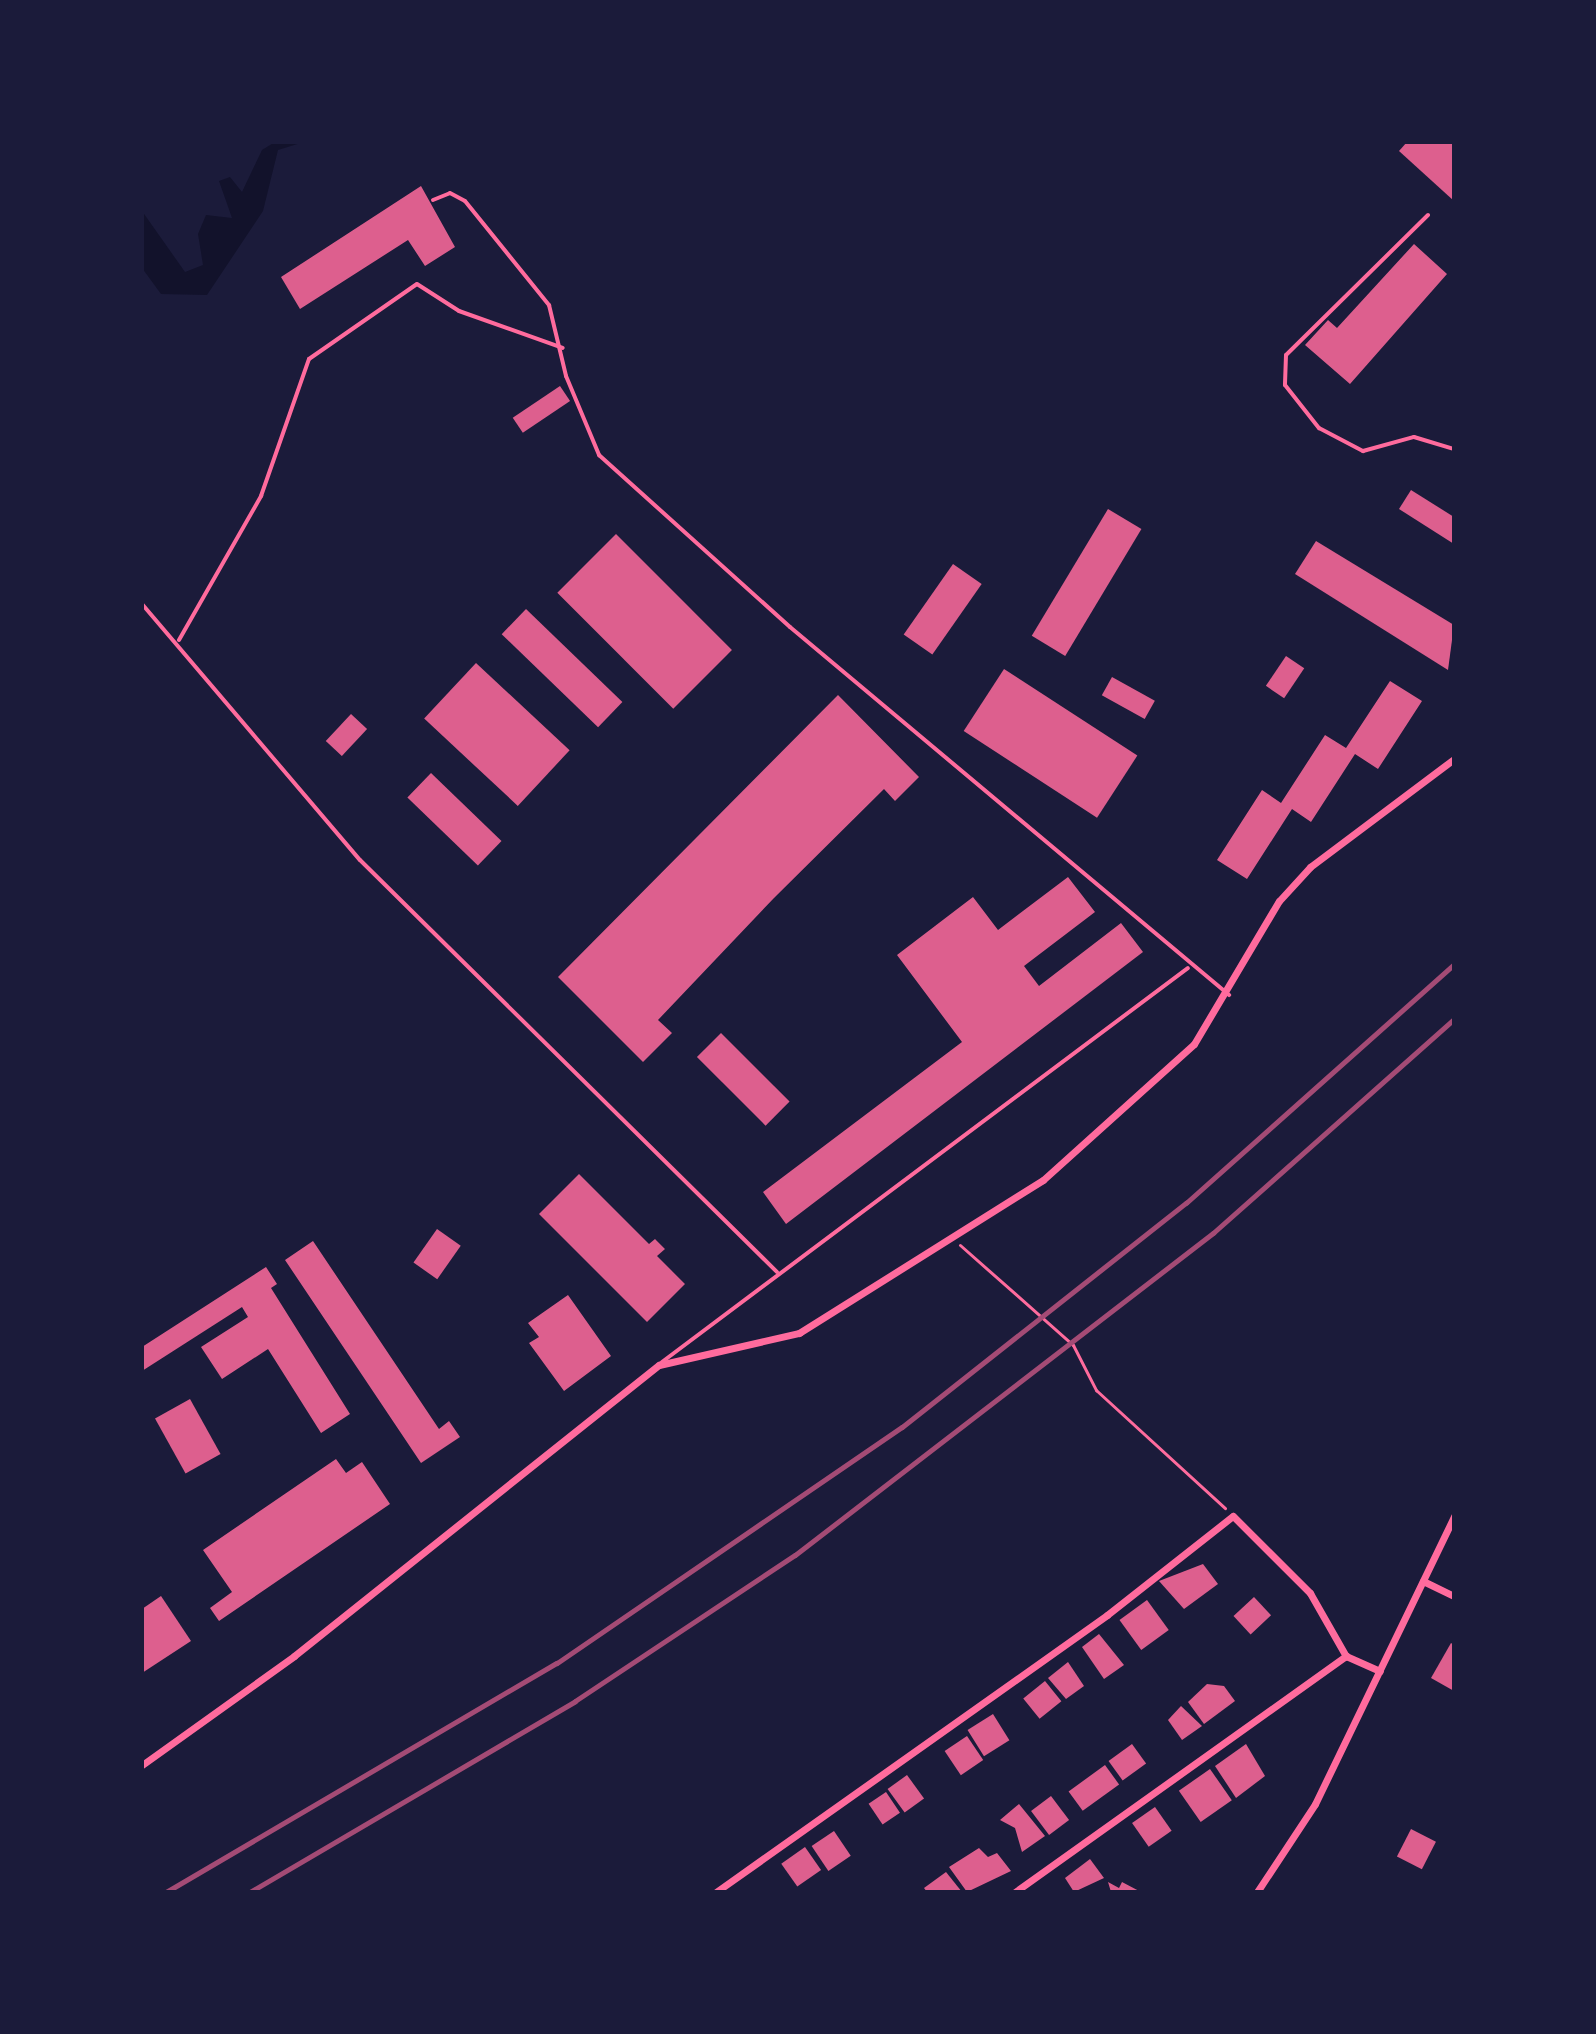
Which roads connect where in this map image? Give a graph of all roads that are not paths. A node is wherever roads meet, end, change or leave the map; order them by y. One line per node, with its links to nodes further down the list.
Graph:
1 (433, 200): 3 (lane)
2 (1428, 215): 4 (lane)
3 (563, 348): 6 (lane); 8 (lane)
4 (1454, 449)
5 (142, 604): 6 (lane)
6 (179, 640): 10 (lane)
7 (1454, 759): 9 (street)
8 (1188, 968): 9 (lane); 10 (lane)
9 (1229, 995): 11 (street)
10 (777, 1272): 11 (lane)
11 (659, 1365): 17 (street)
12 (1454, 1516): 13 (street)
13 (1423, 1581): 14 (street); 16 (street)
14 (1454, 1596)
15 (1346, 1656): 16 (street); 18 (street); 19 (street)
16 (1380, 1671): 20 (street)
17 (142, 1765)
18 (716, 1892)
19 (1015, 1892)
20 (1257, 1892)

